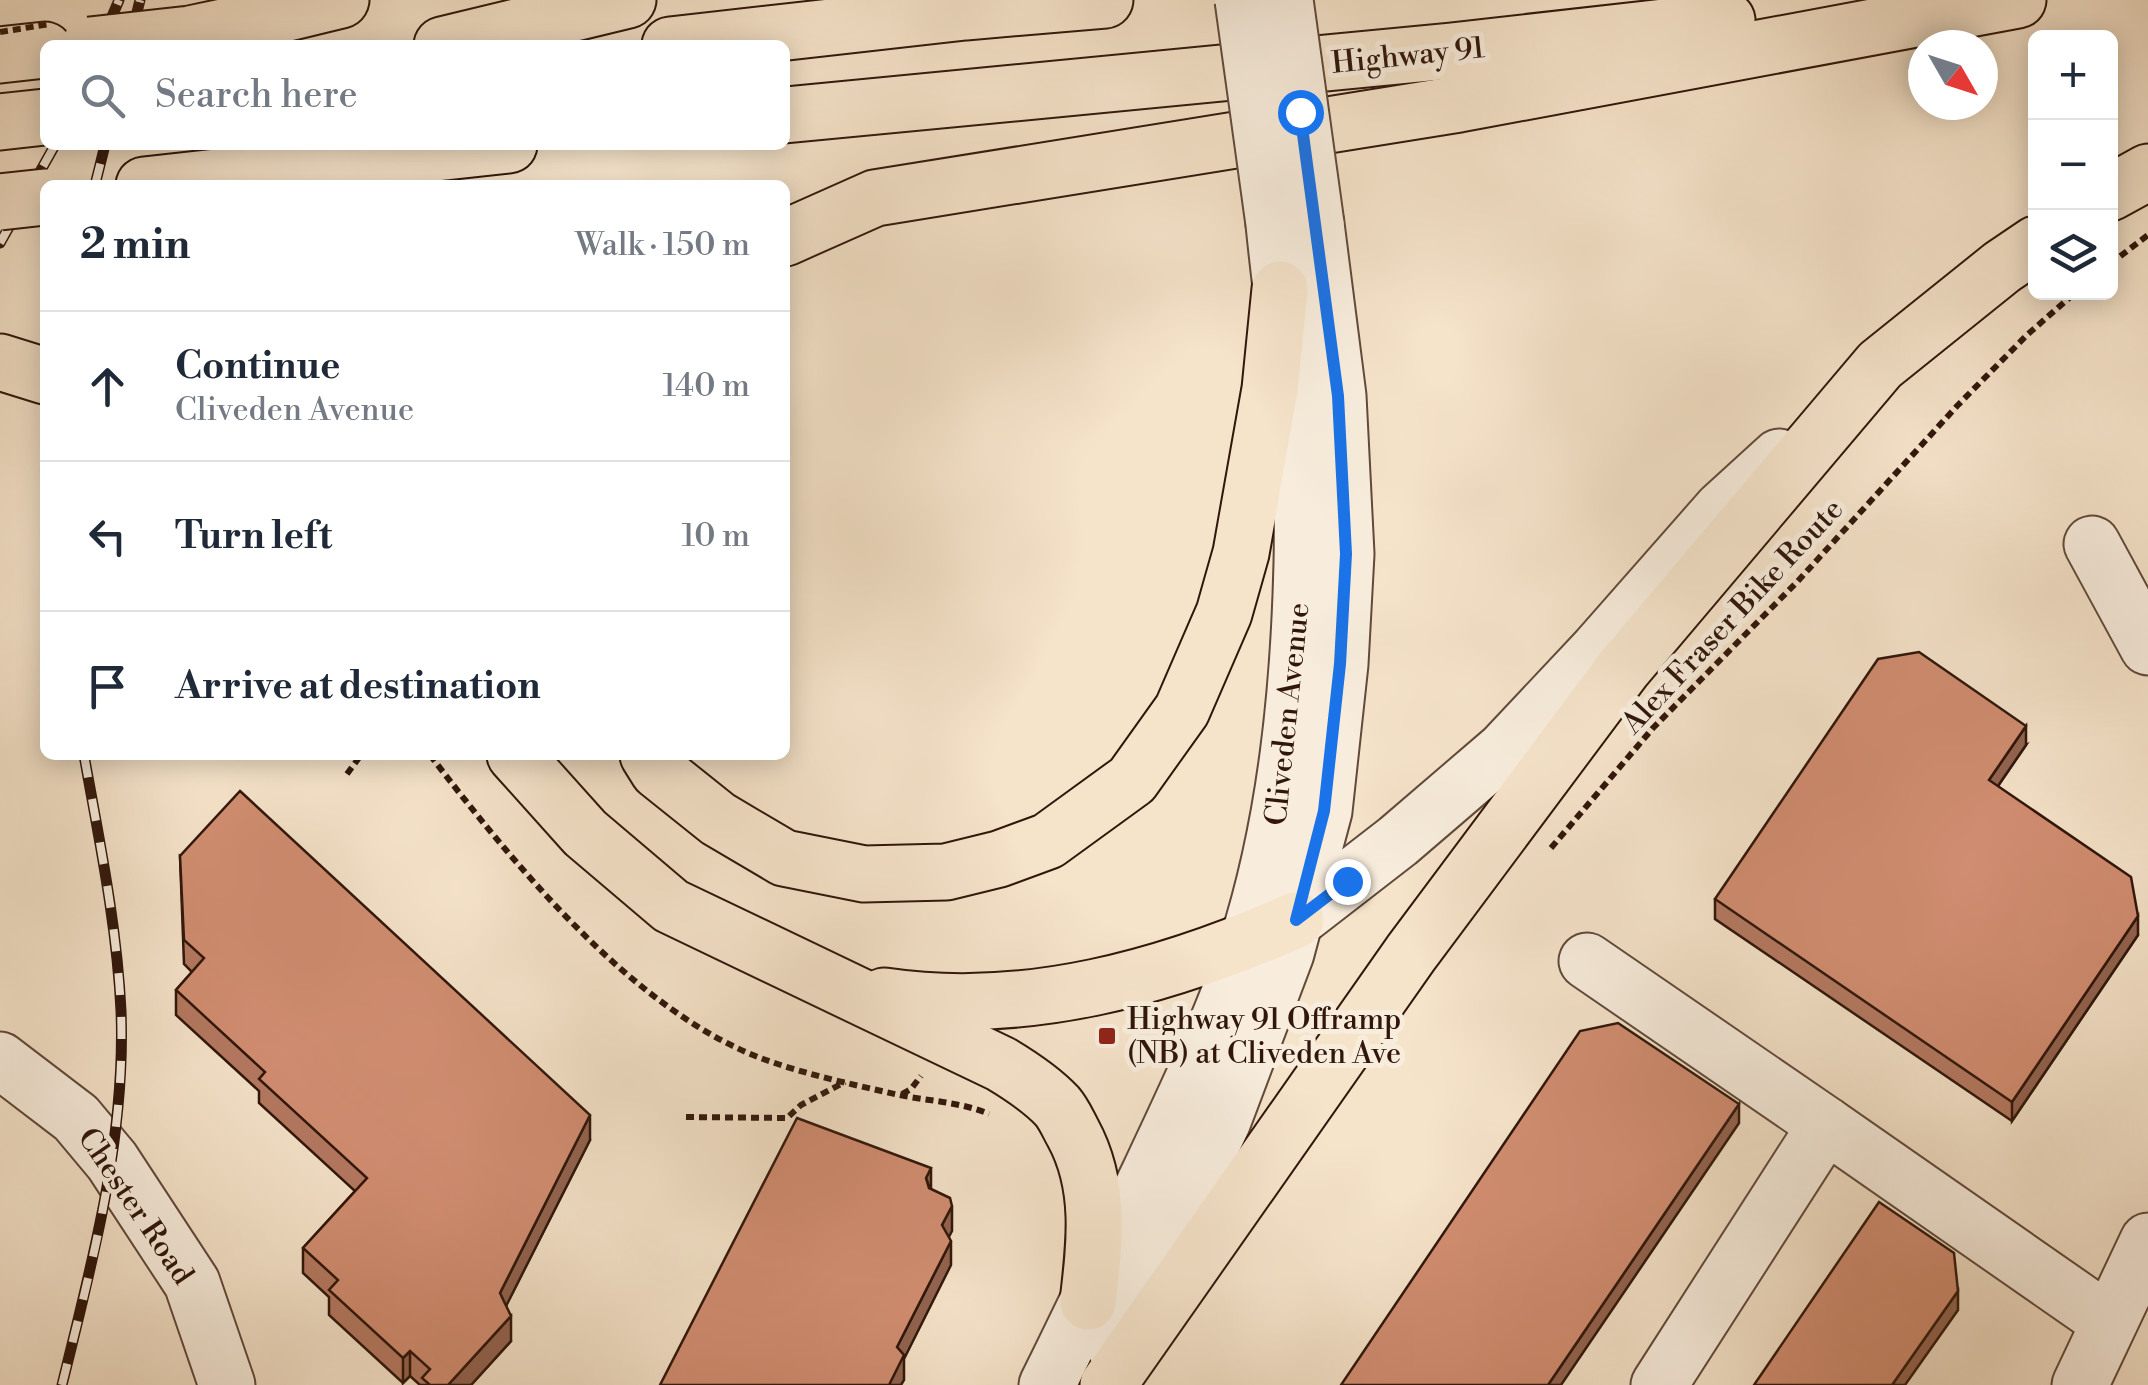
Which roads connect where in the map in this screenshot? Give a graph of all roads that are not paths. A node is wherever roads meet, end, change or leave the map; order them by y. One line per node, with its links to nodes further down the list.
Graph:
1 (341, 0): 8 (highway, bridge)
2 (628, 0): 9 (highway)
3 (1105, 0): 10 (highway)
4 (1242, 0): 22 (street, Cliveden Avenue, bridge)
5 (1285, 0): 22 (street, Cliveden Avenue, bridge)
6 (1910, 0): 13 (highway, Highway 91)
7 (2018, 0): 23 (highway)
8 (135, 40)
9 (463, 40)
10 (715, 40)
11 (40, 50): 12 (highway)
12 (0, 54)
13 (790, 116)
14 (40, 117): 15 (highway)
15 (0, 122)
16 (464, 150): 18 (highway)
17 (2148, 172): 19 (highway)
18 (188, 180)
19 (2118, 189)
20 (40, 197): 21 (highway, bridge)
21 (0, 202)
22 (1295, 224): 25 (street, Cliveden Avenue); 33 (street, Cliveden Avenue)
23 (790, 236)
24 (2028, 249): 27 (highway)
25 (1280, 289): 32 (highway); 33 (street, Cliveden Avenue)
26 (0, 362): 28 (highway)
27 (1880, 365): 33 (street); 44 (highway)
28 (40, 374)
29 (2092, 544): 30 (street)
30 (2148, 647)
31 (519, 760): 35 (highway)
32 (651, 760)
33 (1272, 931): 35 (highway); 39 (street, Cliveden Avenue); 43 (street, Cliveden Avenue)
34 (1587, 961): 37 (street)
35 (852, 992): 39 (highway)
36 (0, 1060): 41 (street, Chester Road)
37 (1826, 1125): 40 (street); 45 (street)
38 (2148, 1240): 40 (street)
39 (1088, 1302): 42 (street, Cliveden Avenue)
40 (2110, 1322): 46 (street)
41 (227, 1385)
42 (1047, 1385)
43 (1097, 1385)
44 (1108, 1385)
45 (1659, 1385)
46 (2080, 1385)

